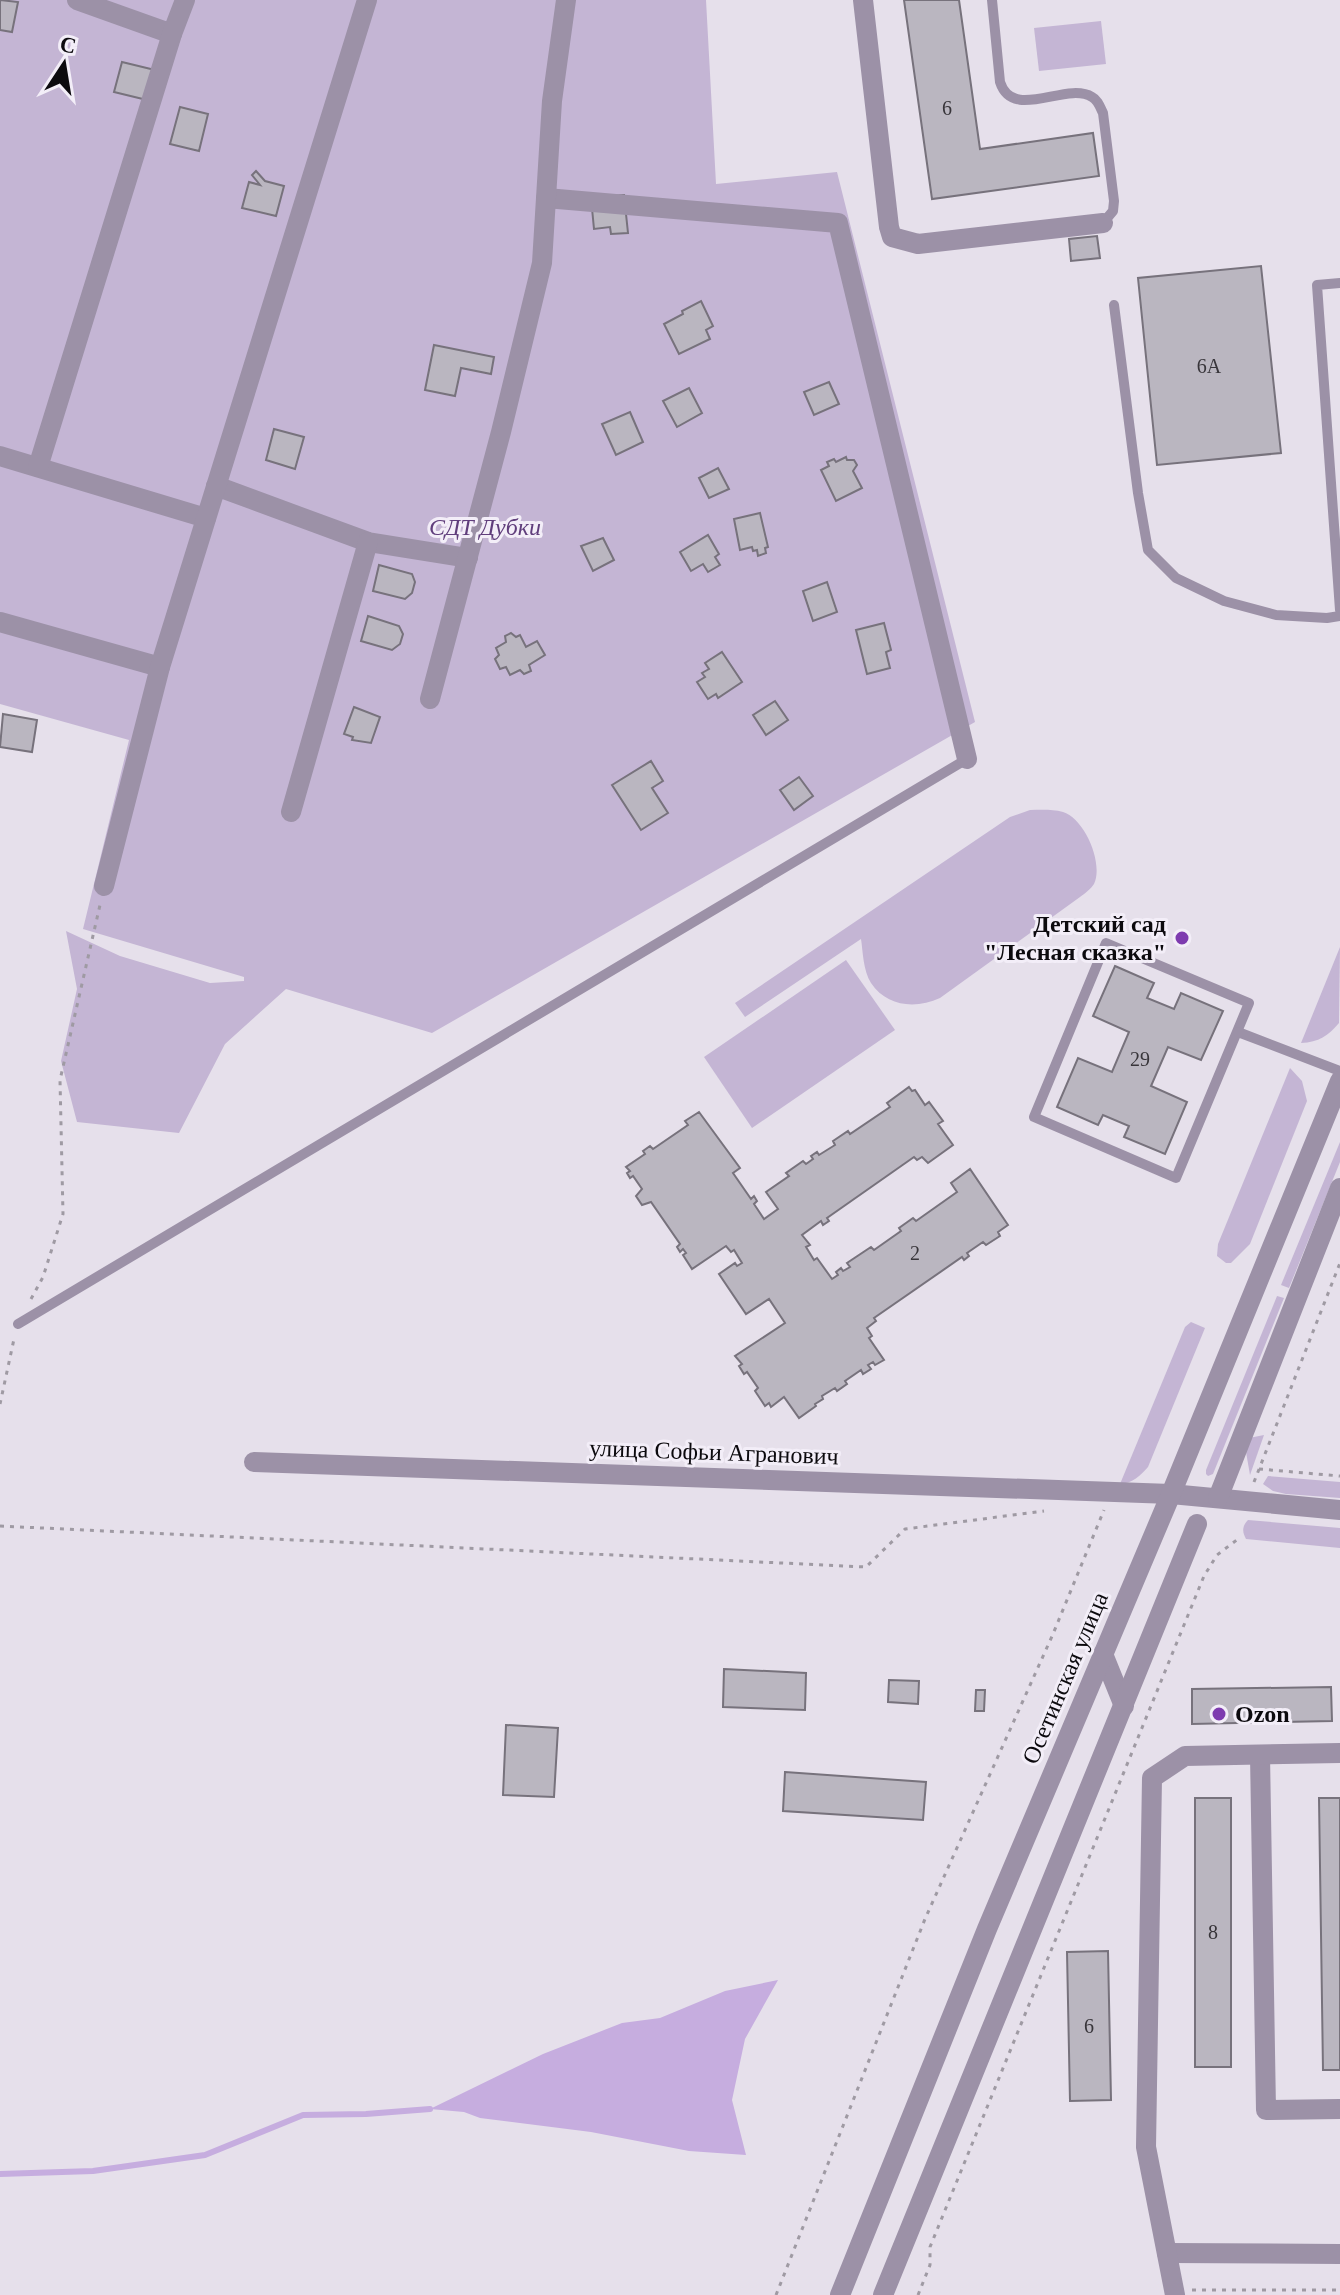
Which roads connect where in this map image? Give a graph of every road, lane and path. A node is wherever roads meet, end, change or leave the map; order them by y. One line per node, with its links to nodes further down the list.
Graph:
1 (77, 0): 7 (street)
2 (185, 0): 7 (street)
3 (367, 0): 14 (street)
4 (566, 0): 8 (street)
5 (863, 0): 9 (street)
6 (992, 0): 9 (lane)
7 (172, 34): 13 (street)
8 (546, 198): 17 (street); 22 (street)
9 (1103, 223)
10 (1340, 283): 18 (lane)
11 (1114, 305): 18 (lane)
12 (0, 456): 13 (street)
13 (38, 467): 15 (street)
14 (216, 486): 15 (street); 16 (street)
15 (206, 518): 20 (street)
16 (368, 542): 17 (street); 23 (street)
17 (468, 558): 21 (street)
18 (1340, 613)
19 (0, 622): 20 (street)
20 (160, 667): 24 (street)
21 (430, 699)
22 (967, 759): 30 (lane)
23 (291, 812)
24 (104, 886): 30 (path)
25 (1238, 1032): 25 (lane); 26 (lane)
26 (1340, 1071)
27 (1340, 1081): 37 (street, Осетинская улица)
28 (1340, 1188): 38 (street)
29 (1340, 1263): 33 (path)
30 (18, 1324): 31 (path)
31 (0, 1404)
32 (254, 1462): 36 (street, улица Софьи Агранович)
33 (1259, 1469): 34 (path); 35 (path)
34 (1340, 1476)
35 (1254, 1482)
36 (1111, 1492): 37 (street, улица Софьи Агранович); 53 (path)
37 (1171, 1494): 38 (street, улица Софьи Агранович); 44 (street, Осетинская улица)
38 (1218, 1498): 39 (street, улица Софьи Агранович)
39 (1340, 1510)
40 (1045, 1511): 42 (path)
41 (1197, 1524): 45 (street)
42 (0, 1526)
43 (1238, 1539): 56 (path)
44 (1103, 1654): 45 (street); 54 (street, Осетинская улица)
45 (1124, 1706): 55 (street)
46 (1340, 1753): 47 (street)
47 (1260, 1755): 48 (street); 49 (street)
48 (1340, 2109)
49 (1167, 2253): 50 (street); 52 (street)
50 (1340, 2254)
51 (1340, 2290): 52 (path)
52 (1174, 2293)
53 (776, 2295)
54 (840, 2295)
55 (883, 2295)
56 (918, 2295)

